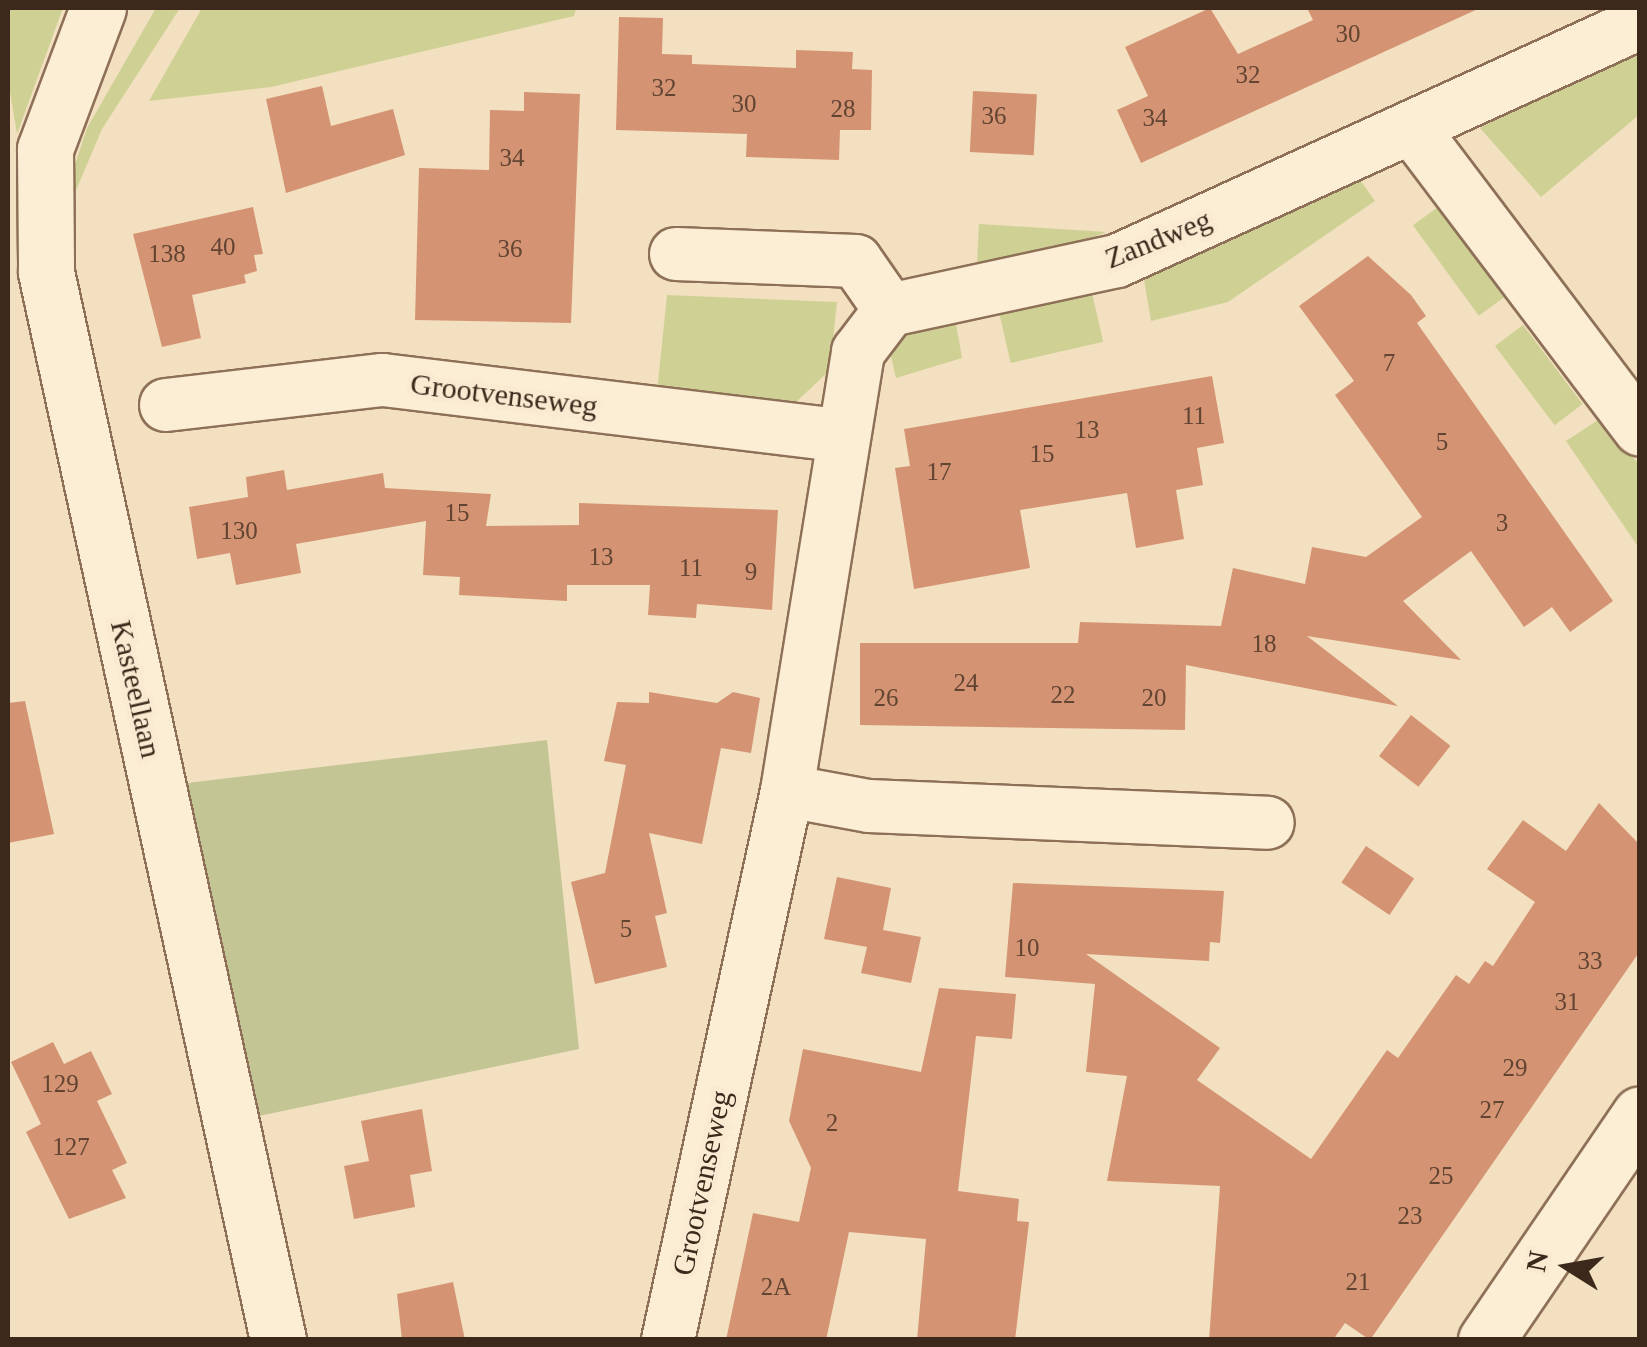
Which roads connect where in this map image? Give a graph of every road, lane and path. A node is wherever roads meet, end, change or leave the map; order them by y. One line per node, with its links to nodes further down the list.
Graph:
1 (107, 19): 13 (street, Kasteellaan)
2 (1640, 23): 3 (street, Zandweg)
3 (1412, 128): 5 (street, Zandweg); 7 (street)
4 (676, 254): 5 (street)
5 (890, 310): 8 (street, Grootvenseweg)
6 (166, 405): 8 (street, Grootvenseweg)
7 (1640, 430)
8 (843, 436): 9 (street, Grootvenseweg)
9 (788, 792): 10 (street); 14 (street, Grootvenseweg)
10 (1268, 823)
11 (1640, 1114): 12 (street)
12 (1496, 1336)
13 (278, 1340)
14 (668, 1340)

